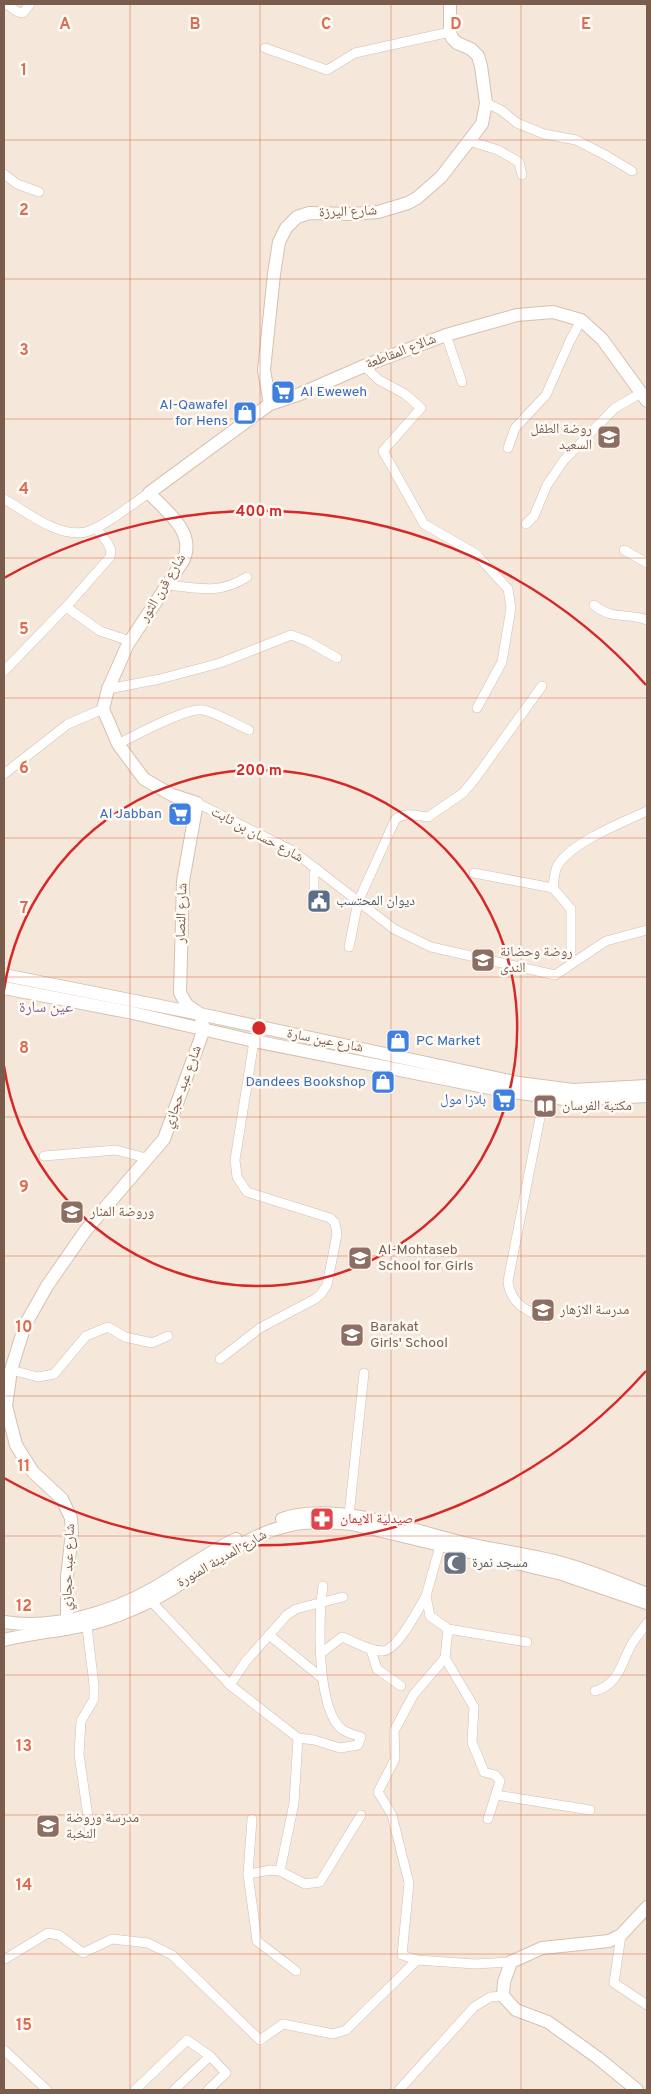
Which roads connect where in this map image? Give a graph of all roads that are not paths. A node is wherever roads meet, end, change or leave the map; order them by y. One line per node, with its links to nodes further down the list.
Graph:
1 (6, 4): 2 (street)
2 (30, 4)
3 (450, 4): 4 (street)
4 (450, 32): 5 (street); 6 (street, شارع اليرزة)
5 (266, 48)
6 (486, 102): 7 (street, شارع اليرزة); 8 (street)
7 (469, 141): 10 (street); 17 (street, شارع اليرزة)
8 (632, 172)
9 (4, 174): 11 (street)
10 (522, 175)
11 (39, 192)
12 (581, 320): 13 (street, شالاع المقاطعة); 16 (street, شالاع المقاطعة); 18 (street)
13 (446, 335): 14 (street, شالاع المقاطعة); 15 (street)
14 (364, 366): 17 (street, شالاع المقاطعة); 35 (street)
15 (462, 382)
16 (644, 397): 21 (street)
17 (270, 404): 19 (street, شالاع المقاطعة)
18 (508, 448)
19 (149, 493): 22 (street); 26 (street, شارع قرن الثور)
20 (4, 499): 22 (street)
21 (526, 524)
22 (96, 528): 28 (street)
23 (624, 550): 24 (street)
24 (647, 563)
25 (247, 578): 26 (street)
26 (168, 585): 30 (street, شارع قرن الثور)
27 (594, 605): 29 (street)
28 (66, 607): 30 (street); 32 (street)
29 (647, 620)
30 (130, 640): 34 (street, شارع قرن الثور)
31 (337, 658): 34 (street)
32 (4, 671)
33 (542, 686): 46 (street)
34 (108, 689): 36 (street)
35 (477, 708)
36 (103, 709): 38 (street, شارع حسان بن ثابت); 39 (street)
37 (249, 730): 38 (street)
38 (118, 744): 40 (street, شارع حسان بن ثابت)
39 (4, 774)
40 (197, 803): 42 (street, شارع حسان بن ثابت); 52 (street, شارع النصار)
41 (647, 811): 44 (street)
42 (317, 869): 45 (street); 46 (street, شارع حسان بن ثابت)
43 (474, 873): 44 (street)
44 (554, 888): 49 (street)
45 (314, 896)
46 (358, 902): 48 (street); 49 (street, شارع حسان بن ثابت)
47 (647, 930): 49 (street, شارع حسان بن ثابت)
48 (349, 947)
49 (571, 963)
50 (4, 975): 52 (street, شارع عين سارة)
51 (4, 988): 53 (street, شارع عين سارة)
52 (200, 1014): 53 (street, شارع عبد حجازي); 55 (street, شارع عين سارة)
53 (204, 1029): 54 (street, شارع عين سارة); 59 (street, شارع عبد حجازي)
54 (254, 1041): 57 (street, شارع عين سارة); 62 (street)
55 (647, 1086)
56 (647, 1096): 57 (street, شارع عين سارة)
57 (544, 1097): 60 (street)
58 (44, 1156): 59 (street)
59 (146, 1158): 63 (street, شارع عبد حجازي)
60 (546, 1319)
61 (168, 1336): 63 (street)
62 (220, 1359)
63 (11, 1370): 65 (street, شارع عبد حجازي)
64 (364, 1372): 66 (street)
65 (5, 1406): 78 (street, شارع عبد حجازي)
66 (350, 1515): 69 (street, شارع المدينة المنورة); 75 (street, شارع المدينة المنورة)
67 (440, 1546): 70 (street); 72 (street, شارع المدينة المنورة); 73 (street, شارع المدينة المنورة)
68 (323, 1586): 74 (street)
69 (647, 1594)
70 (426, 1596): 79 (street); 83 (street)
71 (343, 1597): 74 (street)
72 (151, 1601): 75 (street, شارع المدينة المنورة); 87 (street)
73 (647, 1603)
74 (320, 1604): 80 (street); 84 (street)
75 (87, 1620): 78 (street, شارع المدينة المنورة); 96 (street, شارع عبد حجازي)
76 (4, 1622): 78 (street, شارع المدينة المنورة); 81 (street)
77 (647, 1623): 89 (street)
78 (67, 1624): 81 (street, شارع المدينة المنورة)
79 (448, 1630): 82 (street); 85 (street)
80 (269, 1634): 86 (street); 87 (street)
81 (4, 1640)
82 (527, 1642)
83 (371, 1650): 84 (street); 88 (street)
84 (320, 1654): 86 (street)
85 (446, 1658): 91 (street); 102 (street)
86 (322, 1678): 90 (street)
87 (230, 1685): 90 (street)
88 (401, 1686)
89 (595, 1691)
90 (298, 1738): 97 (street)
91 (496, 1795): 92 (street); 95 (street)
92 (590, 1810)
93 (361, 1815): 97 (street)
94 (252, 1818): 98 (street)
95 (488, 1819)
96 (91, 1838)
97 (280, 1871): 98 (street)
98 (248, 1874): 104 (street)
99 (647, 1907): 100 (street)
100 (621, 1935): 103 (street); 106 (street)
101 (4, 1958): 102 (street)
102 (417, 1960): 103 (street)
103 (511, 1962): 105 (street)
104 (296, 1971)
105 (503, 1996): 113 (street); 114 (street)
106 (647, 2006)
107 (4, 2050): 109 (street)
108 (210, 2056): 110 (street); 111 (street); 112 (street)
109 (47, 2090)
110 (135, 2090)
111 (174, 2090)
112 (208, 2090)
113 (399, 2090)
114 (637, 2090)

